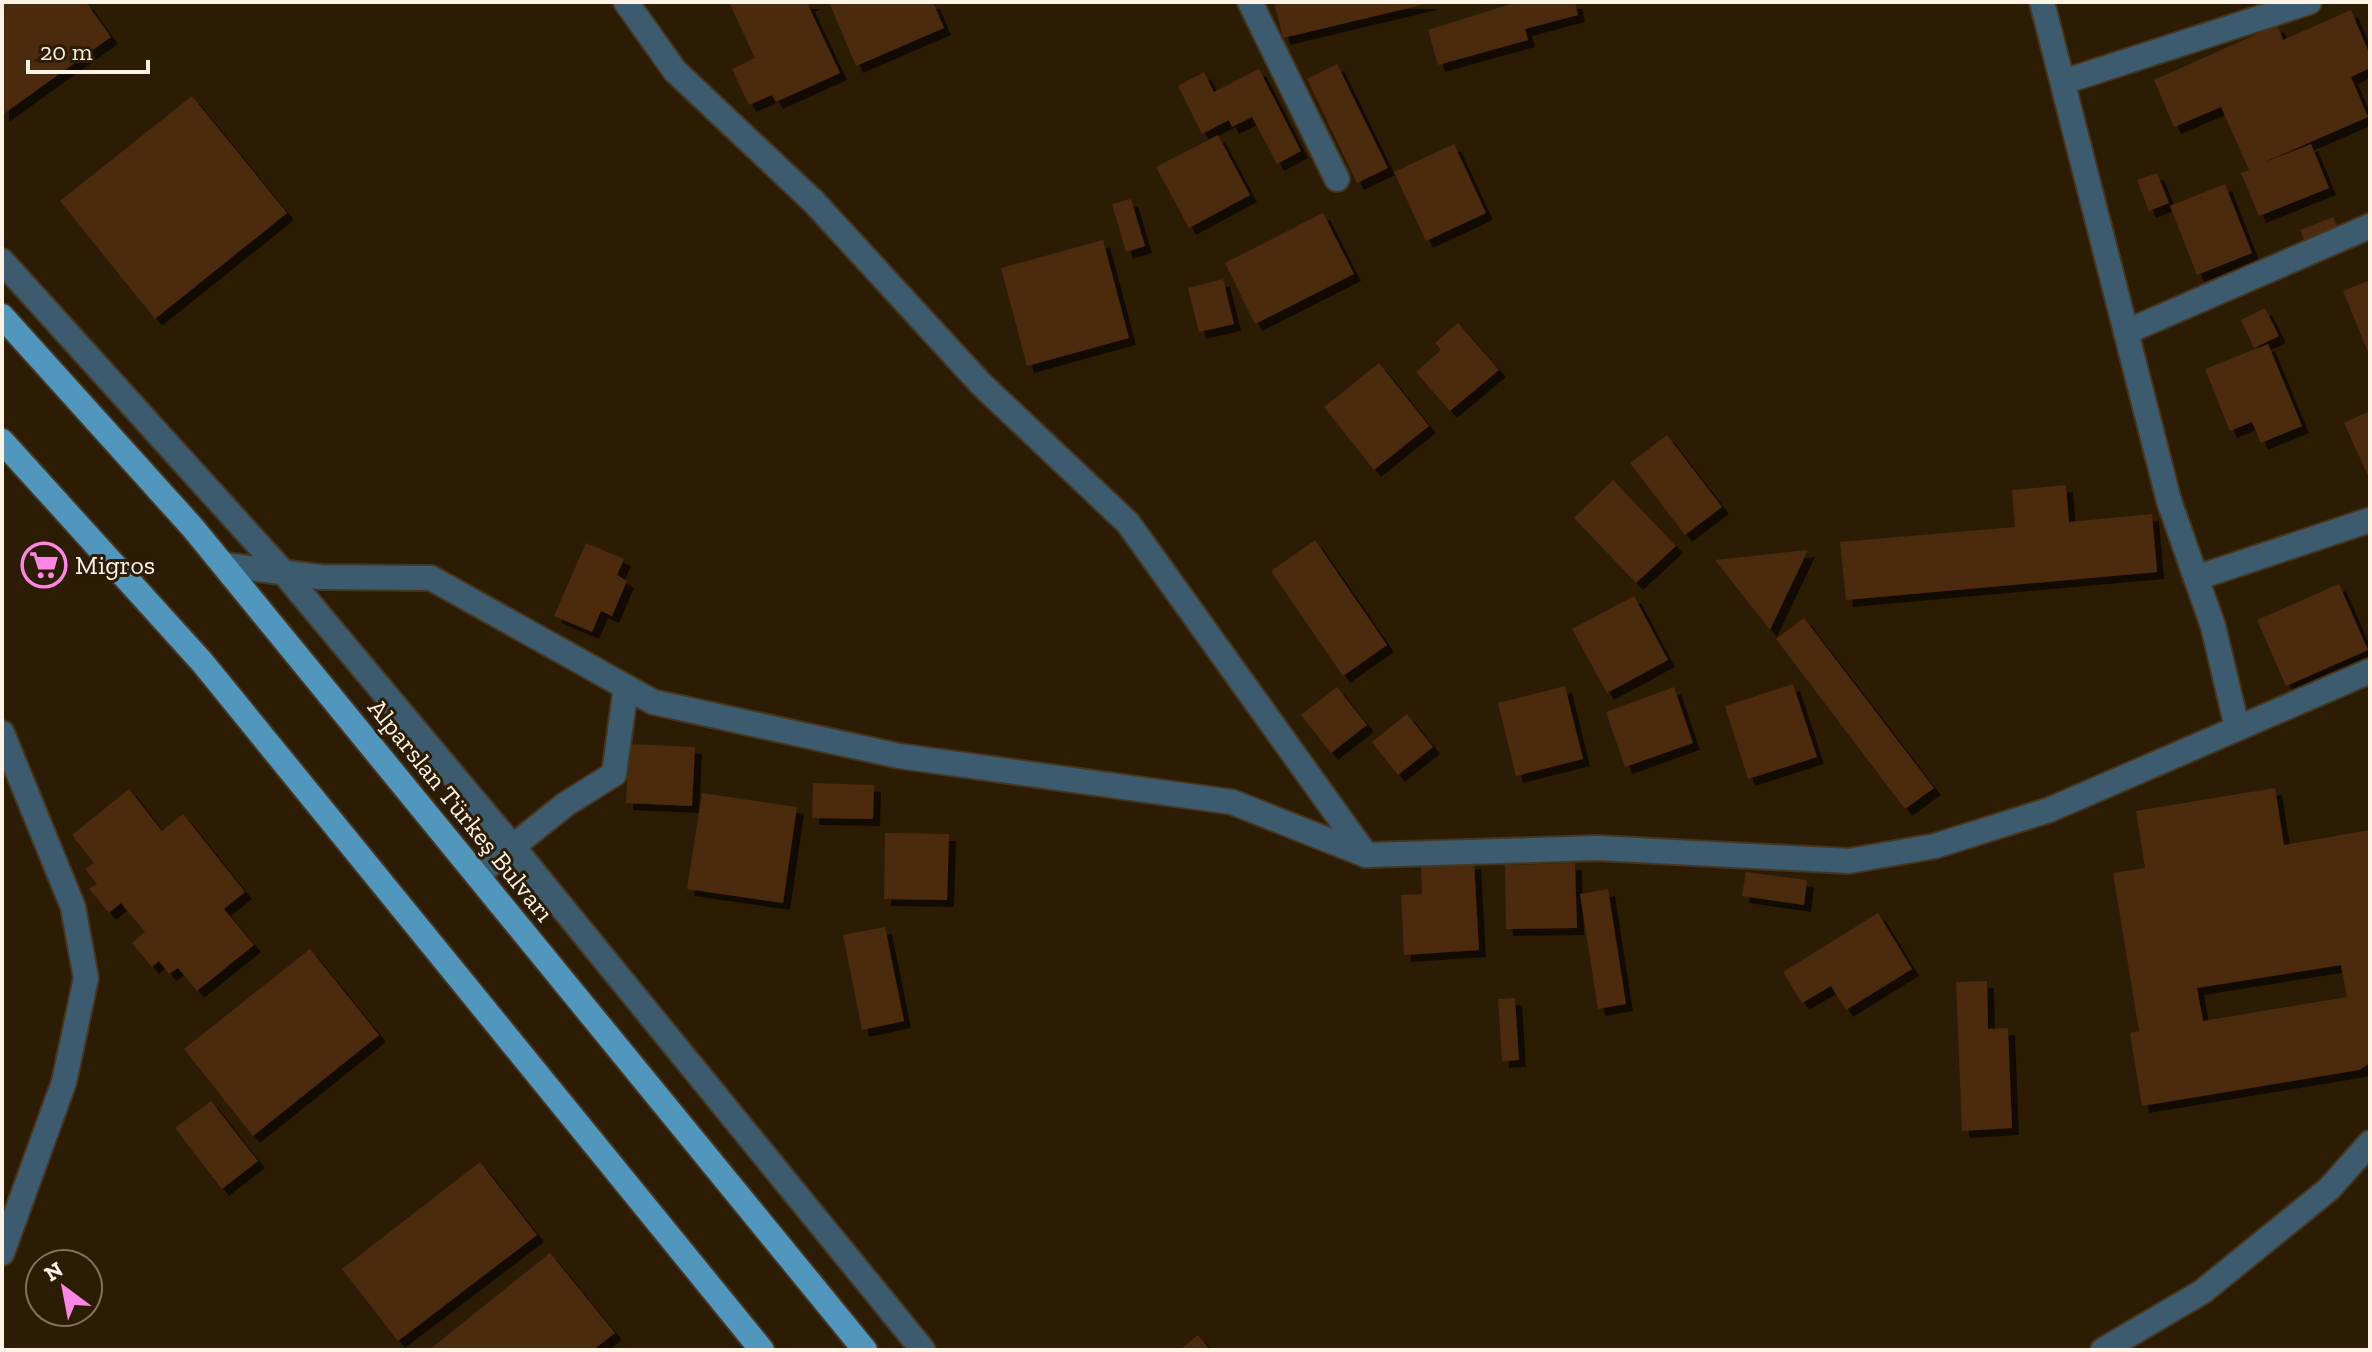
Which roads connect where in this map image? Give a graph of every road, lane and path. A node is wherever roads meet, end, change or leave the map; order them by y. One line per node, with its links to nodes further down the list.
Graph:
1 (626, 2): 21 (street)
2 (1250, 2): 6 (street)
3 (2042, 2): 5 (street)
4 (2309, 2): 5 (street)
5 (2063, 82): 10 (street)
6 (1337, 179)
7 (2370, 226): 10 (street)
8 (2, 261): 14 (street)
9 (2, 316): 13 (main road, Alparslan Türkeş Bulvarı)
10 (2126, 332): 15 (street)
11 (2, 441): 25 (main road)
12 (2370, 520): 15 (street)
13 (225, 565): 14 (street); 22 (main road, Alparslan Türkeş Bulvarı)
14 (284, 573): 17 (street); 20 (street)
15 (2196, 578): 18 (street)
16 (2370, 671): 18 (street)
17 (626, 687): 20 (street); 21 (street)
18 (2237, 727): 21 (street)
19 (2, 733): 24 (street)
20 (513, 847): 22 (street); 27 (street)
21 (1366, 855)
22 (477, 875): 26 (main road, Alparslan Türkeş Bulvarı)
23 (2370, 1143): 28 (street)
24 (2, 1253)
25 (762, 1350)
26 (865, 1350)
27 (923, 1350)
28 (2103, 1350)

